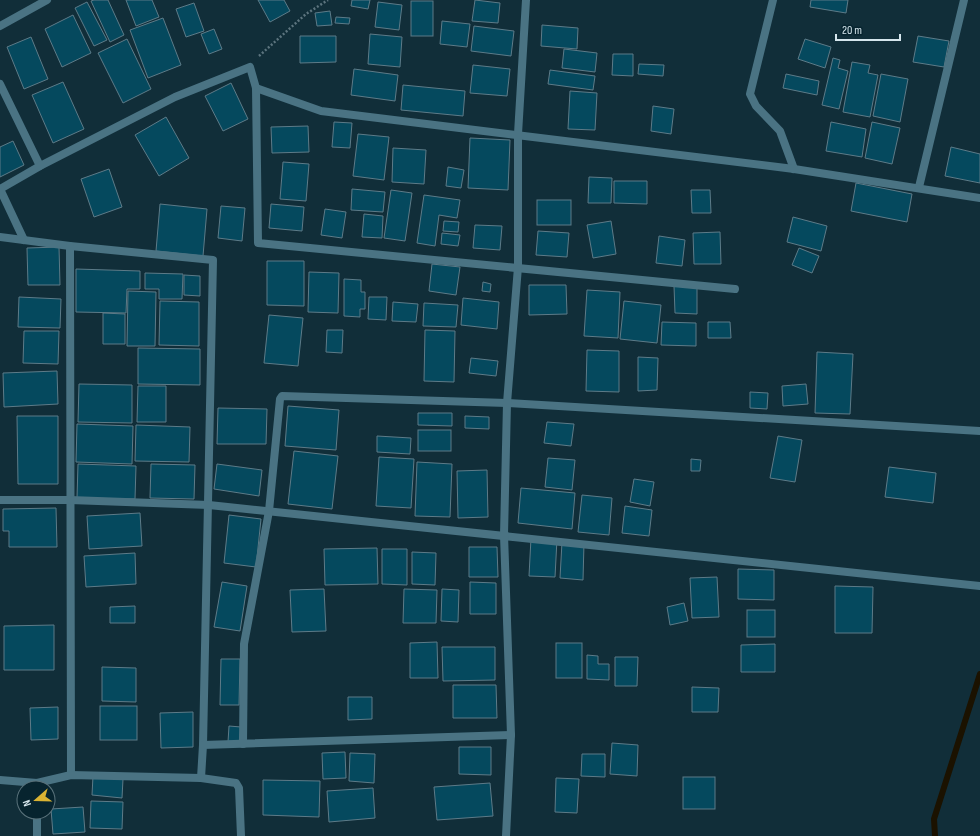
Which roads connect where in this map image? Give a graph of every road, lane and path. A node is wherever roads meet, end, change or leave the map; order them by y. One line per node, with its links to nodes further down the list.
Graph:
1 (47, 0): 6 (street)
2 (328, 0): 7 (path)
3 (526, 0): 10 (street)
4 (773, 0): 12 (street)
5 (964, 0): 13 (street)
6 (0, 26)
7 (250, 67): 9 (street); 11 (street)
8 (0, 84): 11 (street)
9 (256, 88): 10 (street); 19 (street)
10 (518, 134): 12 (street); 19 (street)
11 (40, 166): 14 (street)
12 (794, 168): 13 (street)
13 (918, 187): 15 (street)
14 (0, 189): 17 (street)
15 (980, 198)
16 (0, 237): 17 (street)
17 (24, 240): 18 (street)
18 (70, 246): 24 (street); 25 (street)
19 (518, 267): 20 (street); 21 (street)
20 (735, 289)
21 (507, 403): 22 (street); 26 (street); 27 (street)
22 (980, 431)
23 (0, 500): 24 (street)
24 (70, 500): 25 (street); 32 (street)
25 (209, 505): 26 (street); 31 (street)
26 (269, 511): 27 (street); 30 (street)
27 (504, 535): 28 (street); 29 (street)
28 (980, 586)
29 (511, 734): 30 (street); 40 (street)
30 (243, 744): 31 (street)
31 (204, 745): 33 (street)
32 (71, 775): 33 (street); 35 (street)
33 (201, 778): 39 (street)
34 (0, 780): 36 (street)
35 (56, 780)
36 (16, 783)
37 (37, 820): 38 (street)
38 (37, 836)
39 (241, 836)
40 (506, 836)

